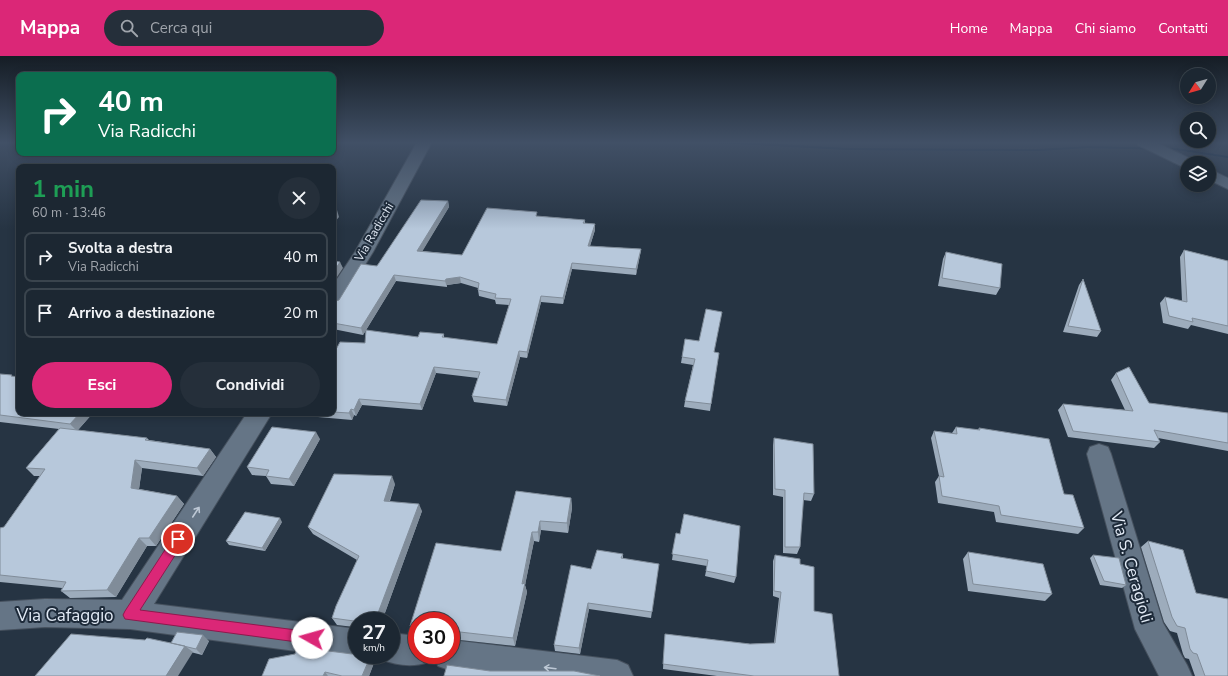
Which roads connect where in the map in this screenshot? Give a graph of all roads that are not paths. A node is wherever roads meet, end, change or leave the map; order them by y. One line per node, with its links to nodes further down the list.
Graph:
1 (409, 171): 4 (street, Via Radicchi)
2 (1216, 178): 3 (street)
3 (1228, 184)
4 (336, 295)
5 (258, 416): 7 (street, one-way to 5)
6 (1099, 454): 12 (street, Via S. Ceragioli)
7 (130, 615): 8 (street, Via Cafaggio); 9 (street, Via Cafaggio)
8 (0, 616)
9 (348, 643)
10 (460, 656): 11 (street, one-way to 10)
11 (617, 676)
12 (1176, 676)

